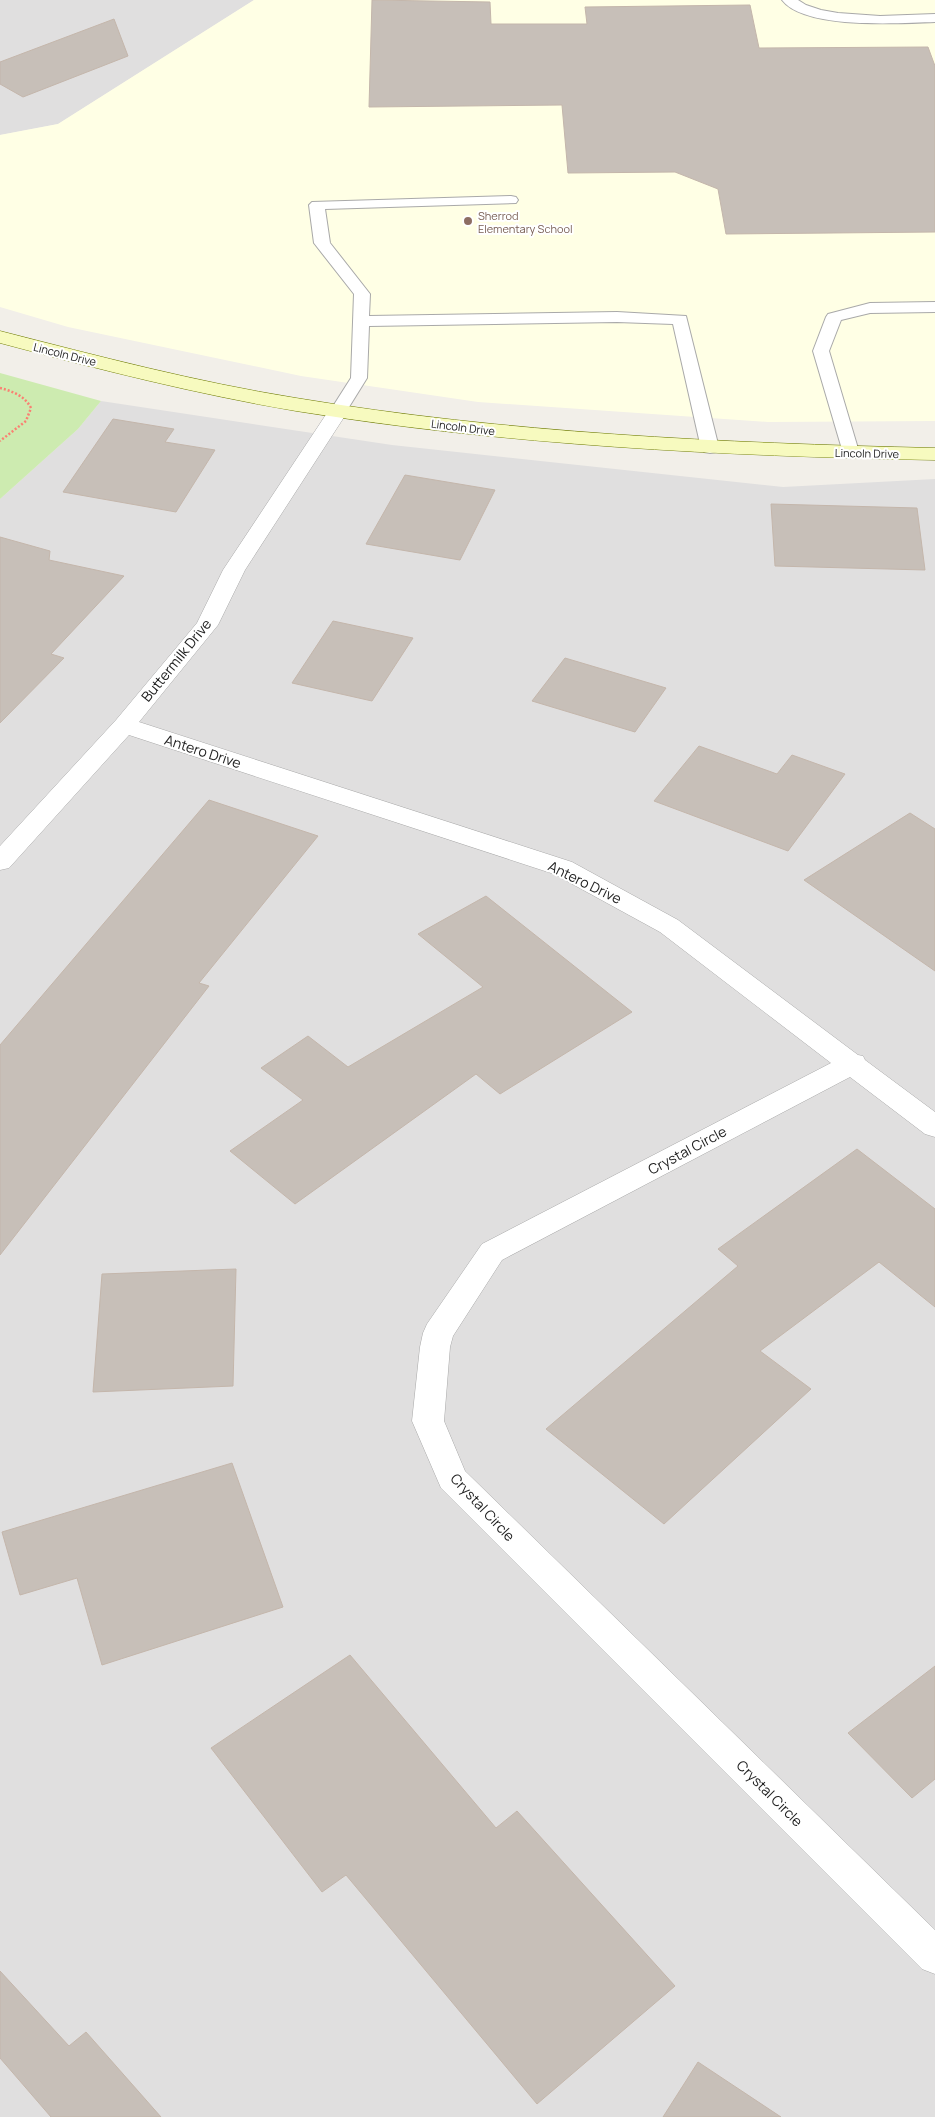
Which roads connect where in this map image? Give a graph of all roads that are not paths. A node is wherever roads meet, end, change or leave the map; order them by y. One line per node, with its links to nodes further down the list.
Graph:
1 (789, 0): 2 (lane)
2 (935, 18)
3 (511, 200): 5 (lane)
4 (935, 307): 9 (lane)
5 (361, 321): 7 (lane); 8 (lane)
6 (0, 337): 7 (street, Lincoln Drive)
7 (338, 411): 8 (street, Lincoln Drive); 11 (street, Buttermilk Drive)
8 (710, 448): 9 (street, Lincoln Drive)
9 (850, 452): 10 (street, Lincoln Drive)
10 (935, 454)
11 (124, 725): 12 (street, Buttermilk Drive); 13 (street, Antero Drive)
12 (0, 862)
13 (852, 1063): 14 (street, Antero Drive); 15 (street, Crystal Circle)
14 (935, 1127)
15 (935, 1956)

